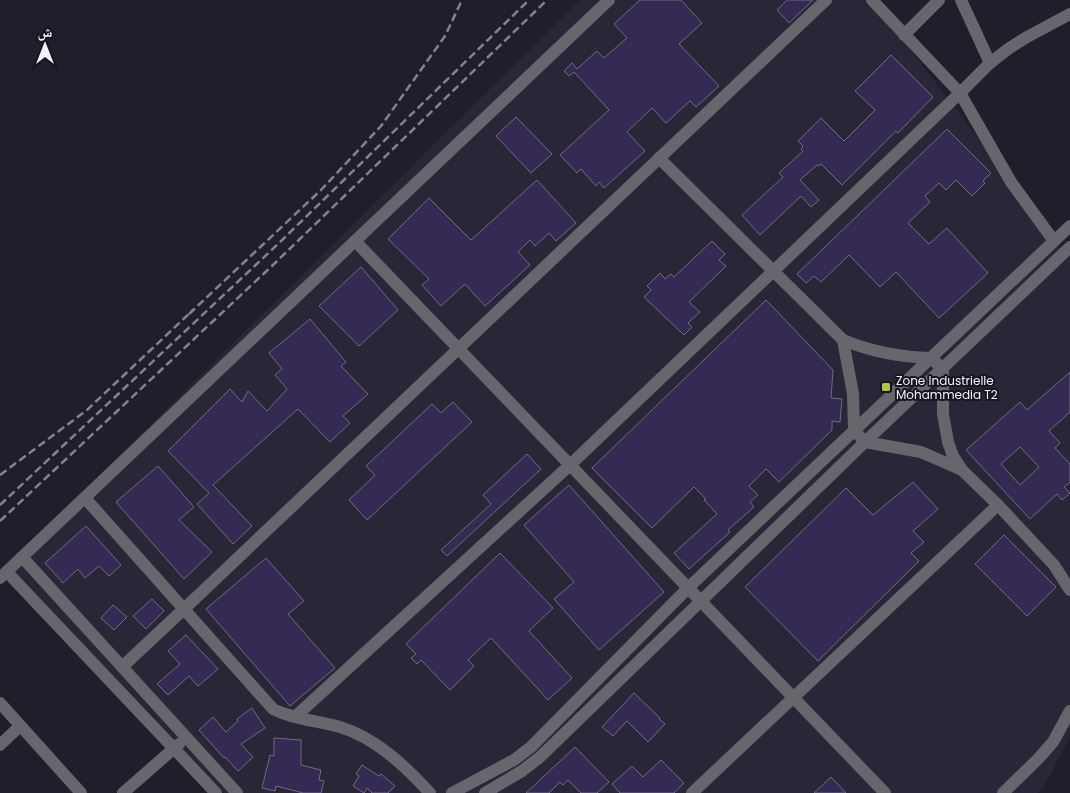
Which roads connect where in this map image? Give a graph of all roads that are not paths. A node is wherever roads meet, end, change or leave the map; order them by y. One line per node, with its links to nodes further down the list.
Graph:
1 (609, 0): 12 (lane)
2 (826, 0): 10 (lane)
3 (872, 0): 7 (lane)
4 (939, 0): 7 (lane)
5 (961, 0): 8 (lane)
6 (1070, 14): 8 (lane)
7 (904, 35): 9 (lane)
8 (990, 63): 9 (lane)
9 (960, 93): 13 (lane); 15 (lane)
10 (659, 158): 15 (lane); 17 (lane)
11 (1070, 226): 13 (lane)
12 (355, 241): 17 (lane); 24 (lane)
13 (1054, 241): 18 (lane)
14 (1068, 253): 19 (lane)
15 (773, 272): 16 (lane); 22 (lane)
16 (843, 340): 18 (lane); 20 (lane)
17 (459, 349): 22 (lane); 31 (lane)
18 (931, 358): 19 (lane); 20 (lane)
19 (943, 369): 21 (lane); 23 (lane)
20 (854, 430): 21 (lane); 28 (lane)
21 (864, 442): 23 (lane); 30 (lane)
22 (570, 464): 28 (lane); 36 (lane)
23 (962, 470): 25 (lane)
24 (85, 498): 26 (lane); 31 (lane)
25 (998, 505): 29 (lane); 33 (lane)
26 (22, 557): 27 (lane); 32 (lane)
27 (3, 575): 40 (lane)
28 (688, 588): 30 (lane); 46 (lane)
29 (1070, 590)
30 (701, 599): 33 (lane); 47 (lane)
31 (184, 609): 32 (lane); 36 (lane)
32 (122, 667): 38 (lane)
33 (792, 697): 48 (lane); 49 (lane)
34 (0, 703): 37 (lane)
35 (1070, 710): 50 (lane)
36 (296, 716): 45 (lane)
37 (20, 726): 39 (lane); 41 (lane)
38 (186, 738): 40 (lane); 44 (lane)
39 (0, 745)
40 (174, 748): 42 (lane); 43 (lane)
41 (81, 793)
42 (123, 793)
43 (216, 793)
44 (236, 793)
45 (430, 793)
46 (452, 793)
47 (485, 793)
48 (692, 793)
49 (885, 793)
50 (1003, 793)

